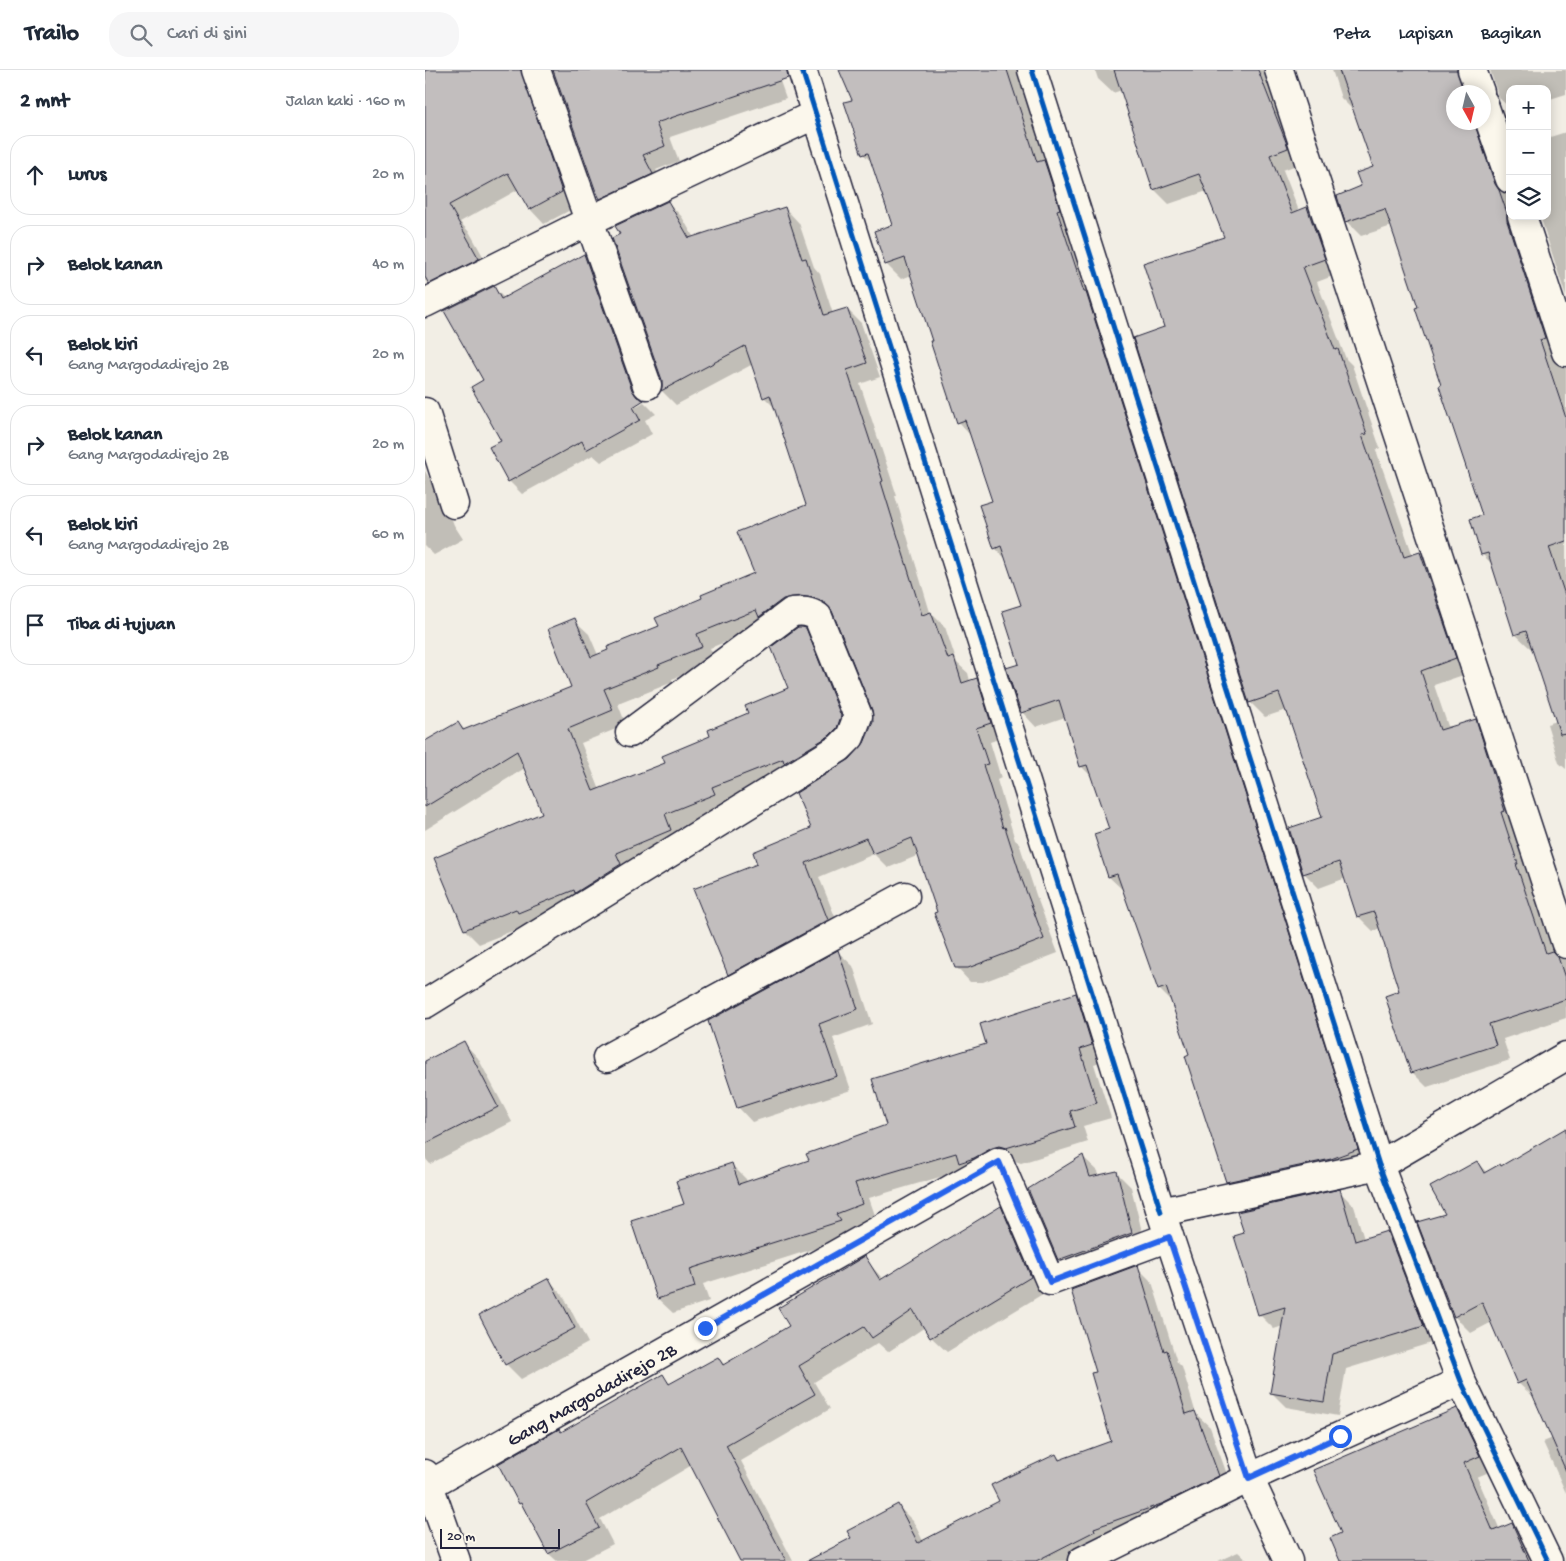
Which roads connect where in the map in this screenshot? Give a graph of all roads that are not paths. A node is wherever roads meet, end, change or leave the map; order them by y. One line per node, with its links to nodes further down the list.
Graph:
1 (536, 70): 11 (street)
2 (802, 70): 7 (street)
3 (1032, 70): 23 (street)
4 (1279, 70): 19 (street)
5 (1472, 70): 6 (street)
6 (1477, 85)
7 (816, 114): 11 (street); 24 (street)
8 (1491, 125): 9 (street)
9 (1509, 175)
10 (1523, 220): 13 (street)
11 (589, 221): 12 (street); 14 (street)
12 (425, 303)
13 (1566, 352)
14 (647, 385)
15 (425, 412): 16 (street)
16 (454, 504)
17 (630, 733): 20 (street)
18 (905, 896): 22 (street)
19 (1566, 944)
20 (425, 1004)
21 (1566, 1056): 23 (street)
22 (607, 1058)
23 (1379, 1165): 24 (street); 25 (street)
24 (1165, 1224): 26 (street); 27 (street, Gang Margodadirejo 2B)
25 (1461, 1380): 26 (street); 31 (street)
26 (1249, 1478): 29 (street); 30 (street)
27 (427, 1479): 28 (street)
28 (456, 1561)
29 (1082, 1561)
30 (1288, 1561)
31 (1547, 1561)

